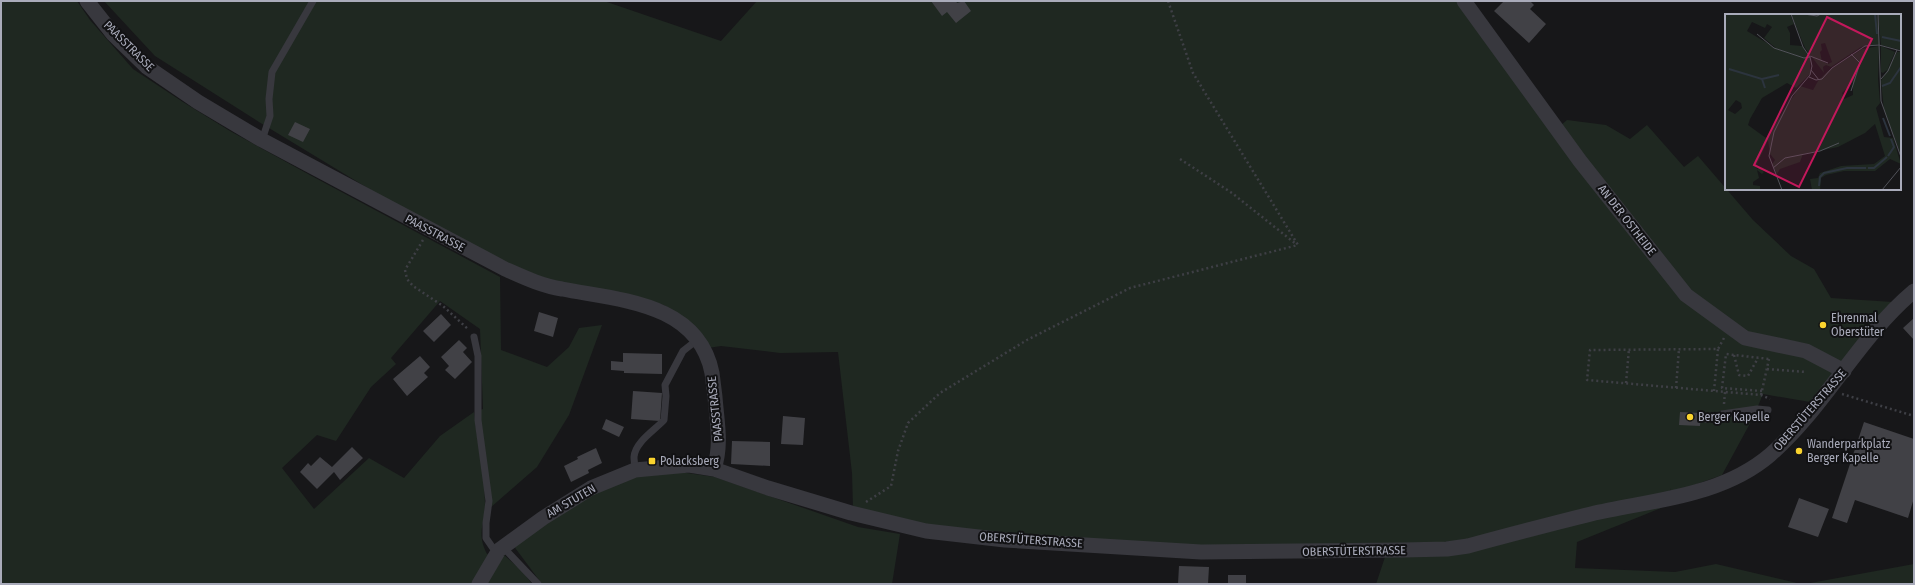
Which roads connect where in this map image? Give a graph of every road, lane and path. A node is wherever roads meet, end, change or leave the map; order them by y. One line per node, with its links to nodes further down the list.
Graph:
1 (87, 1): 5 (street, PAASSTRASSE)
2 (313, 1): 5 (lane)
3 (1168, 1): 8 (path)
4 (1464, 1): 10 (street, AN DER OSTHEIDE)
5 (262, 140): 7 (street, PAASSTRASSE)
6 (1180, 159): 8 (path)
7 (428, 230): 11 (path); 12 (street, PAASSTRASSE)
8 (1298, 246): 35 (path)
9 (1914, 291): 21 (street, OBERSTÜTERSTRASSE)
10 (1730, 327): 15 (path); 21 (street, AN DER OSTHEIDE)
11 (474, 336): 36 (lane)
12 (697, 340): 33 (street, PAASSTRASSE); 34 (lane)
13 (1629, 349): 14 (path); 23 (path); 23 (path)
14 (1679, 349): 15 (path); 24 (path)
15 (1718, 350): 26 (path)
16 (1770, 353): 19 (path)
17 (1734, 355): 18 (path); 18 (path); 27 (path)
18 (1758, 358): 19 (path)
19 (1769, 359): 20 (path)
20 (1767, 369): 22 (path); 27 (path)
21 (1844, 370): 25 (street, OBERSTÜTERSTRASSE)
22 (1806, 372)
23 (1626, 383): 24 (path)
24 (1676, 388): 26 (path)
25 (1828, 390): 31 (path); 35 (street, OBERSTÜTERSTRASSE)
26 (1714, 391): 28 (path)
27 (1762, 391): 28 (path)
28 (1761, 395): 29 (path)
29 (1775, 403)
30 (1768, 410): 32 (lane)
31 (1914, 416)
32 (1717, 422)
33 (714, 469): 34 (street, AM STUTEN); 35 (street, OBERSTÜTERSTRASSE)
34 (635, 470): 36 (street, AM STUTEN)
35 (851, 513)
36 (500, 550): 37 (street, AM STUTEN); 38 (lane)
37 (479, 584)
38 (538, 584)

